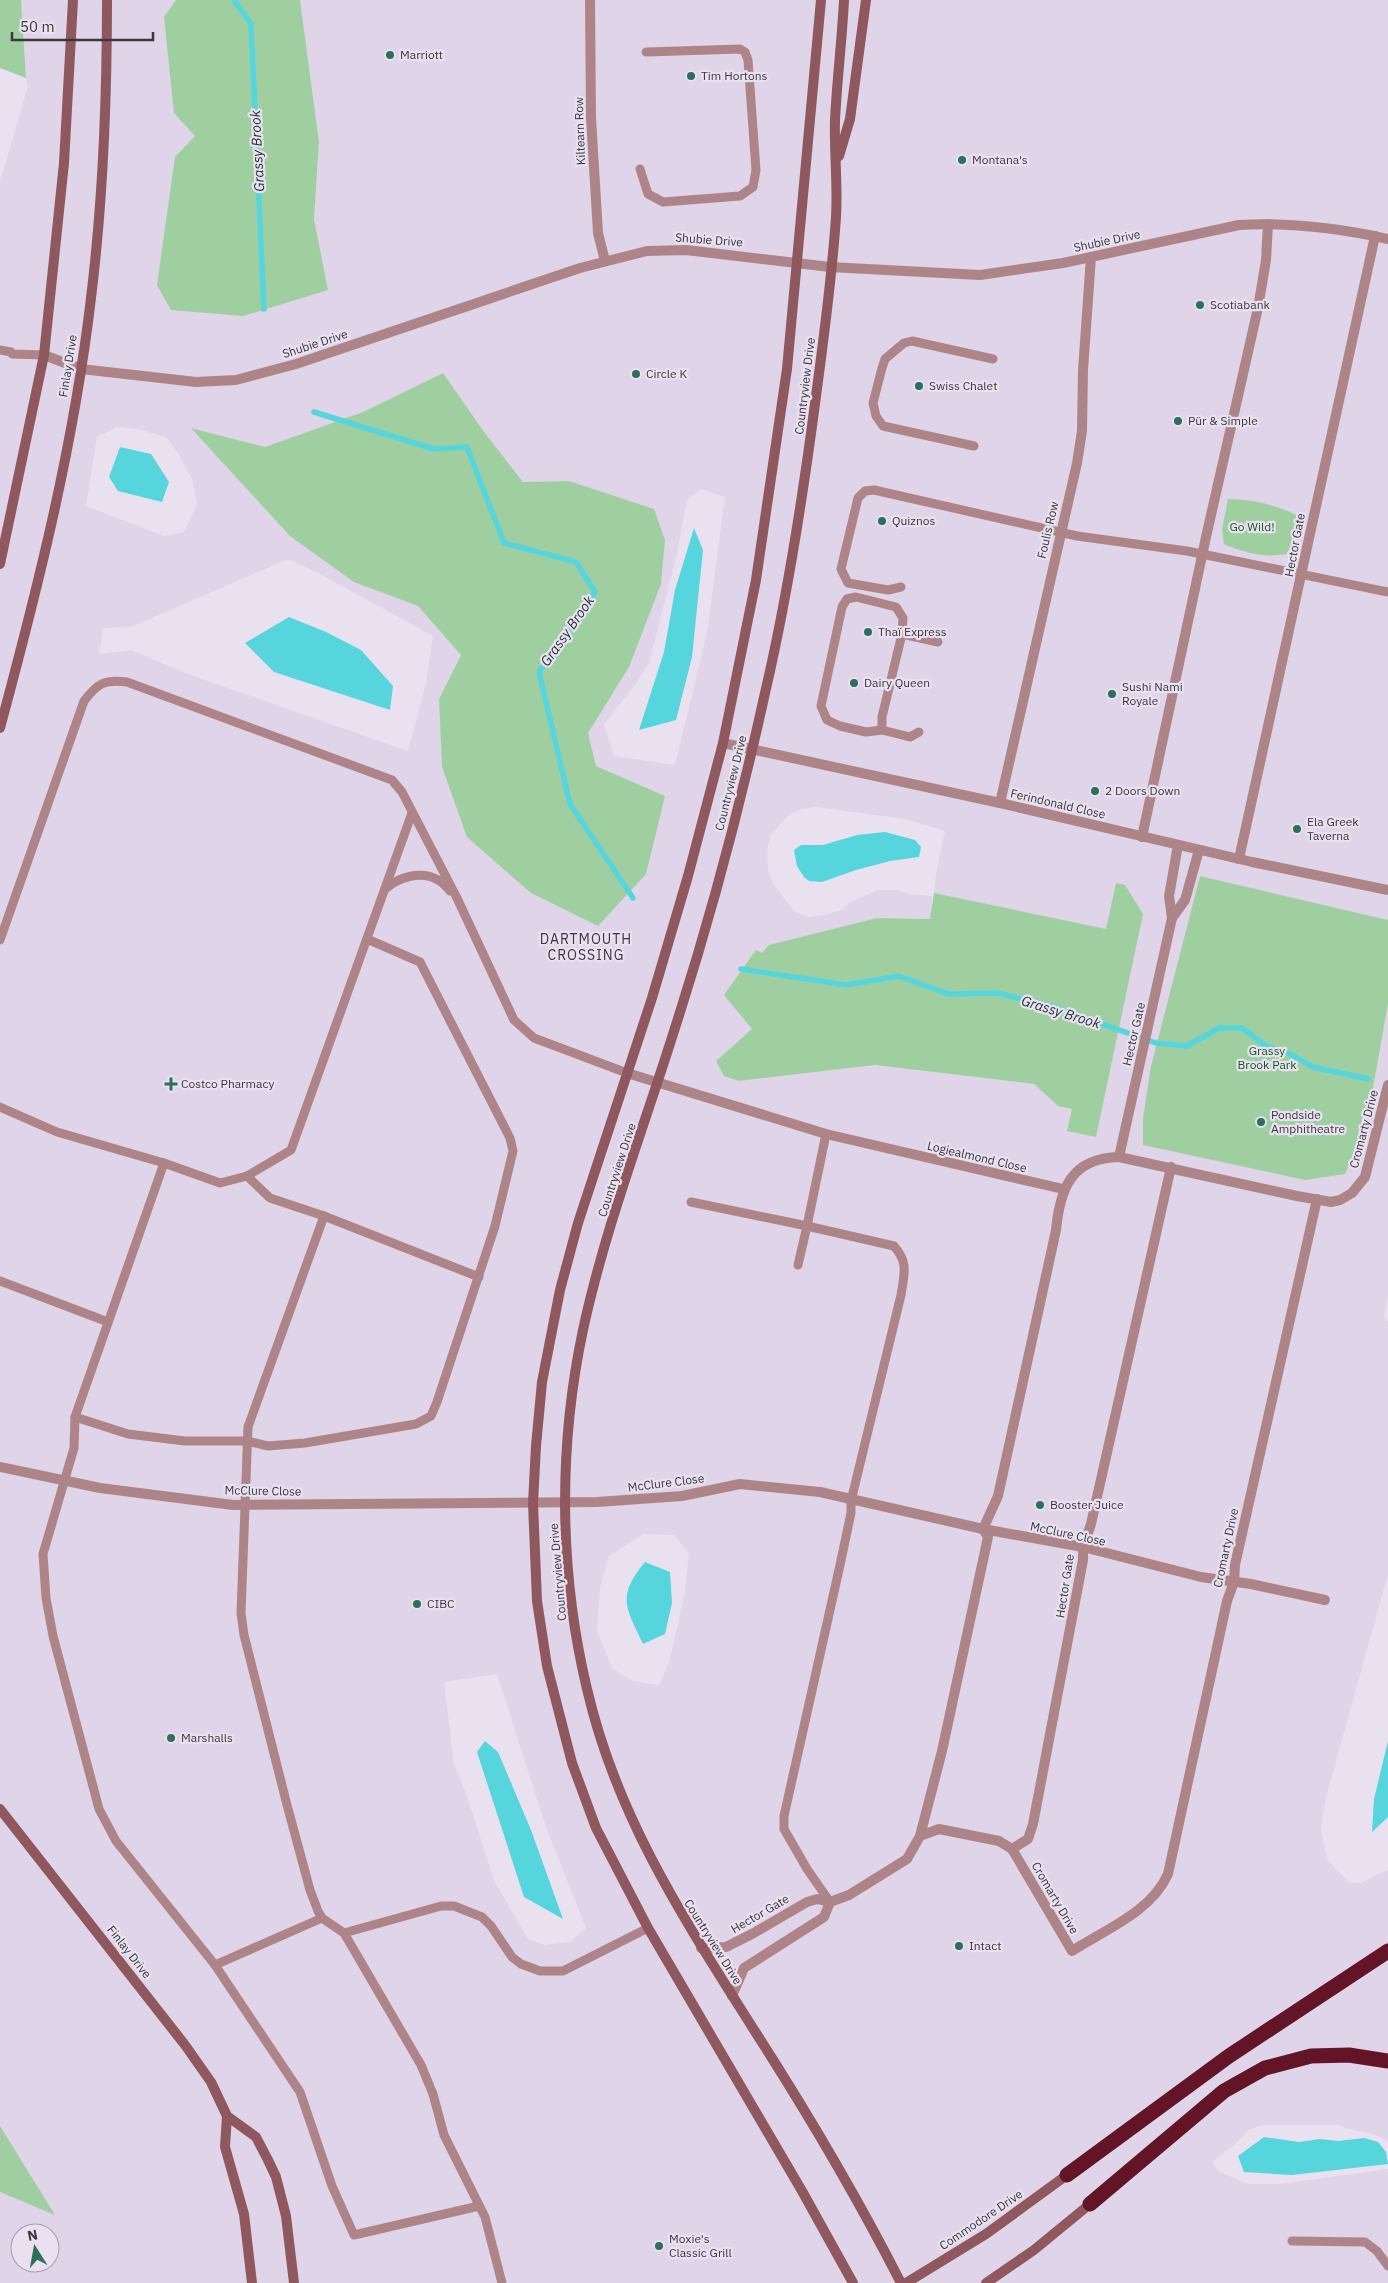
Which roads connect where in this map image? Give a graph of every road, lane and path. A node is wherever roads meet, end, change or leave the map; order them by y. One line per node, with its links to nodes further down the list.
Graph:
1 (73, 0): 18 (street, Finlay Drive)
2 (107, 0): 20 (street, Finlay Drive)
3 (590, 0): 14 (street, Kiltearn Row)
4 (821, 0): 15 (street, Countryview Drive)
5 (844, 0): 8 (street, Countryview Drive)
6 (866, 0): 8 (street)
7 (646, 52): 9 (lane)
8 (837, 164): 16 (street, Countryview Drive)
9 (640, 169)
10 (1268, 224): 11 (street, Shubie Drive); 13 (street, Shubie Drive); 23 (street)
11 (1375, 236): 12 (street, Shubie Drive); 25 (street, Hector Gate)
12 (1388, 239)
13 (1091, 257): 16 (street, Shubie Drive); 22 (street, Foulis Row)
14 (605, 261): 15 (street, Shubie Drive); 20 (street, Shubie Drive)
15 (797, 263): 16 (street, Shubie Drive); 33 (street, Countryview Drive)
16 (830, 267): 34 (street, Countryview Drive)
17 (0, 350): 18 (lane)
18 (44, 355): 20 (street, Shubie Drive); 24 (street, Finlay Drive)
19 (994, 359): 21 (lane)
20 (81, 369): 30 (street, Finlay Drive)
21 (974, 446)
22 (1061, 532): 23 (lane); 26 (lane); 35 (street, Foulis Row)
23 (1203, 554): 25 (lane); 37 (street)
24 (0, 564)
25 (1302, 574): 27 (lane); 40 (street, Hector Gate)
26 (902, 587)
27 (1388, 592)
28 (902, 634): 29 (lane); 31 (lane); 31 (lane)
29 (938, 642)
30 (0, 728)
31 (882, 730): 32 (lane)
32 (919, 732)
33 (723, 744): 34 (street, Ferindonald Close); 47 (street, Countryview Drive)
34 (752, 750): 35 (street, Ferindonald Close); 48 (street, Countryview Drive)
35 (1000, 803): 37 (street, Ferindonald Close)
36 (412, 813): 42 (lane); 43 (lane); 46 (lane)
37 (1142, 837): 38 (street, Ferindonald Close)
38 (1178, 845): 39 (street, Ferindonald Close); 44 (street, Hector Gate)
39 (1199, 850): 40 (street, Ferindonald Close); 44 (street, Hector Gate)
40 (1239, 859): 41 (street, Ferindonald Close)
41 (1388, 890)
42 (383, 891): 43 (lane); 45 (lane)
43 (456, 896): 47 (lane)
44 (1172, 918): 52 (street, Hector Gate)
45 (367, 939): 55 (lane); 62 (lane)
46 (0, 940)
47 (627, 1073): 48 (street, Logiealmond Close); 70 (street, Countryview Drive)
48 (658, 1083): 51 (street, Logiealmond Close); 71 (street, Countryview Drive)
49 (1388, 1085): 57 (street, Cromarty Drive)
50 (0, 1107): 53 (lane)
51 (826, 1134): 56 (street, Logiealmond Close); 60 (lane)
52 (1120, 1157): 54 (street); 56 (street)
53 (164, 1163): 55 (lane); 64 (lane)
54 (1171, 1167): 57 (street); 74 (street, Hector Gate)
55 (247, 1176): 59 (lane)
56 (1063, 1190): 73 (street, Hector Gate)
57 (1317, 1199): 75 (street, Cromarty Drive)
58 (691, 1202): 60 (lane)
59 (324, 1216): 62 (lane); 66 (lane)
60 (807, 1226): 61 (lane); 69 (lane)
61 (798, 1265)
62 (479, 1277): 66 (lane)
63 (0, 1281): 64 (lane)
64 (108, 1322): 65 (lane)
65 (75, 1417): 66 (lane); 68 (lane)
66 (247, 1441): 72 (lane)
67 (0, 1467): 68 (street, McClure Close)
68 (64, 1481): 72 (street, McClure Close); 86 (lane)
69 (851, 1500): 71 (street, McClure Close); 73 (street, McClure Close); 80 (lane)
70 (533, 1503): 71 (street, McClure Close); 72 (street, McClure Close); 82 (street, Countryview Drive)
71 (564, 1503): 84 (street, Countryview Drive)
72 (245, 1504): 81 (lane)
73 (983, 1529): 74 (street, McClure Close); 78 (street, Hector Gate)
74 (1083, 1547): 75 (street, McClure Close); 79 (street, Hector Gate)
75 (1234, 1582): 76 (street, McClure Close); 79 (street, Cromarty Drive)
76 (1325, 1600)
77 (0, 1810): 89 (street, Finlay Drive)
78 (920, 1836): 79 (street); 80 (street, Hector Gate)
79 (1012, 1849)
80 (830, 1902): 84 (street, Hector Gate); 87 (street)
81 (322, 1918): 83 (lane); 86 (lane)
82 (648, 1928): 83 (lane); 98 (street, Countryview Drive)
83 (344, 1933): 92 (lane)
84 (701, 1948): 87 (street, Countryview Drive)
85 (1388, 1951): 90 (highway)
86 (215, 1965): 92 (lane)
87 (732, 1996): 99 (street, Countryview Drive)
88 (1388, 2061): 91 (highway)
89 (227, 2116): 95 (street); 96 (street, Finlay Drive)
90 (1067, 2175): 100 (street, Commodore Drive)
91 (1090, 2204): 101 (street)
92 (479, 2206): 97 (lane)
93 (1292, 2241): 94 (lane)
94 (1388, 2266)
95 (252, 2283)
96 (294, 2283)
97 (502, 2283)
98 (853, 2283)
99 (901, 2283)
100 (906, 2283)
101 (986, 2283)

